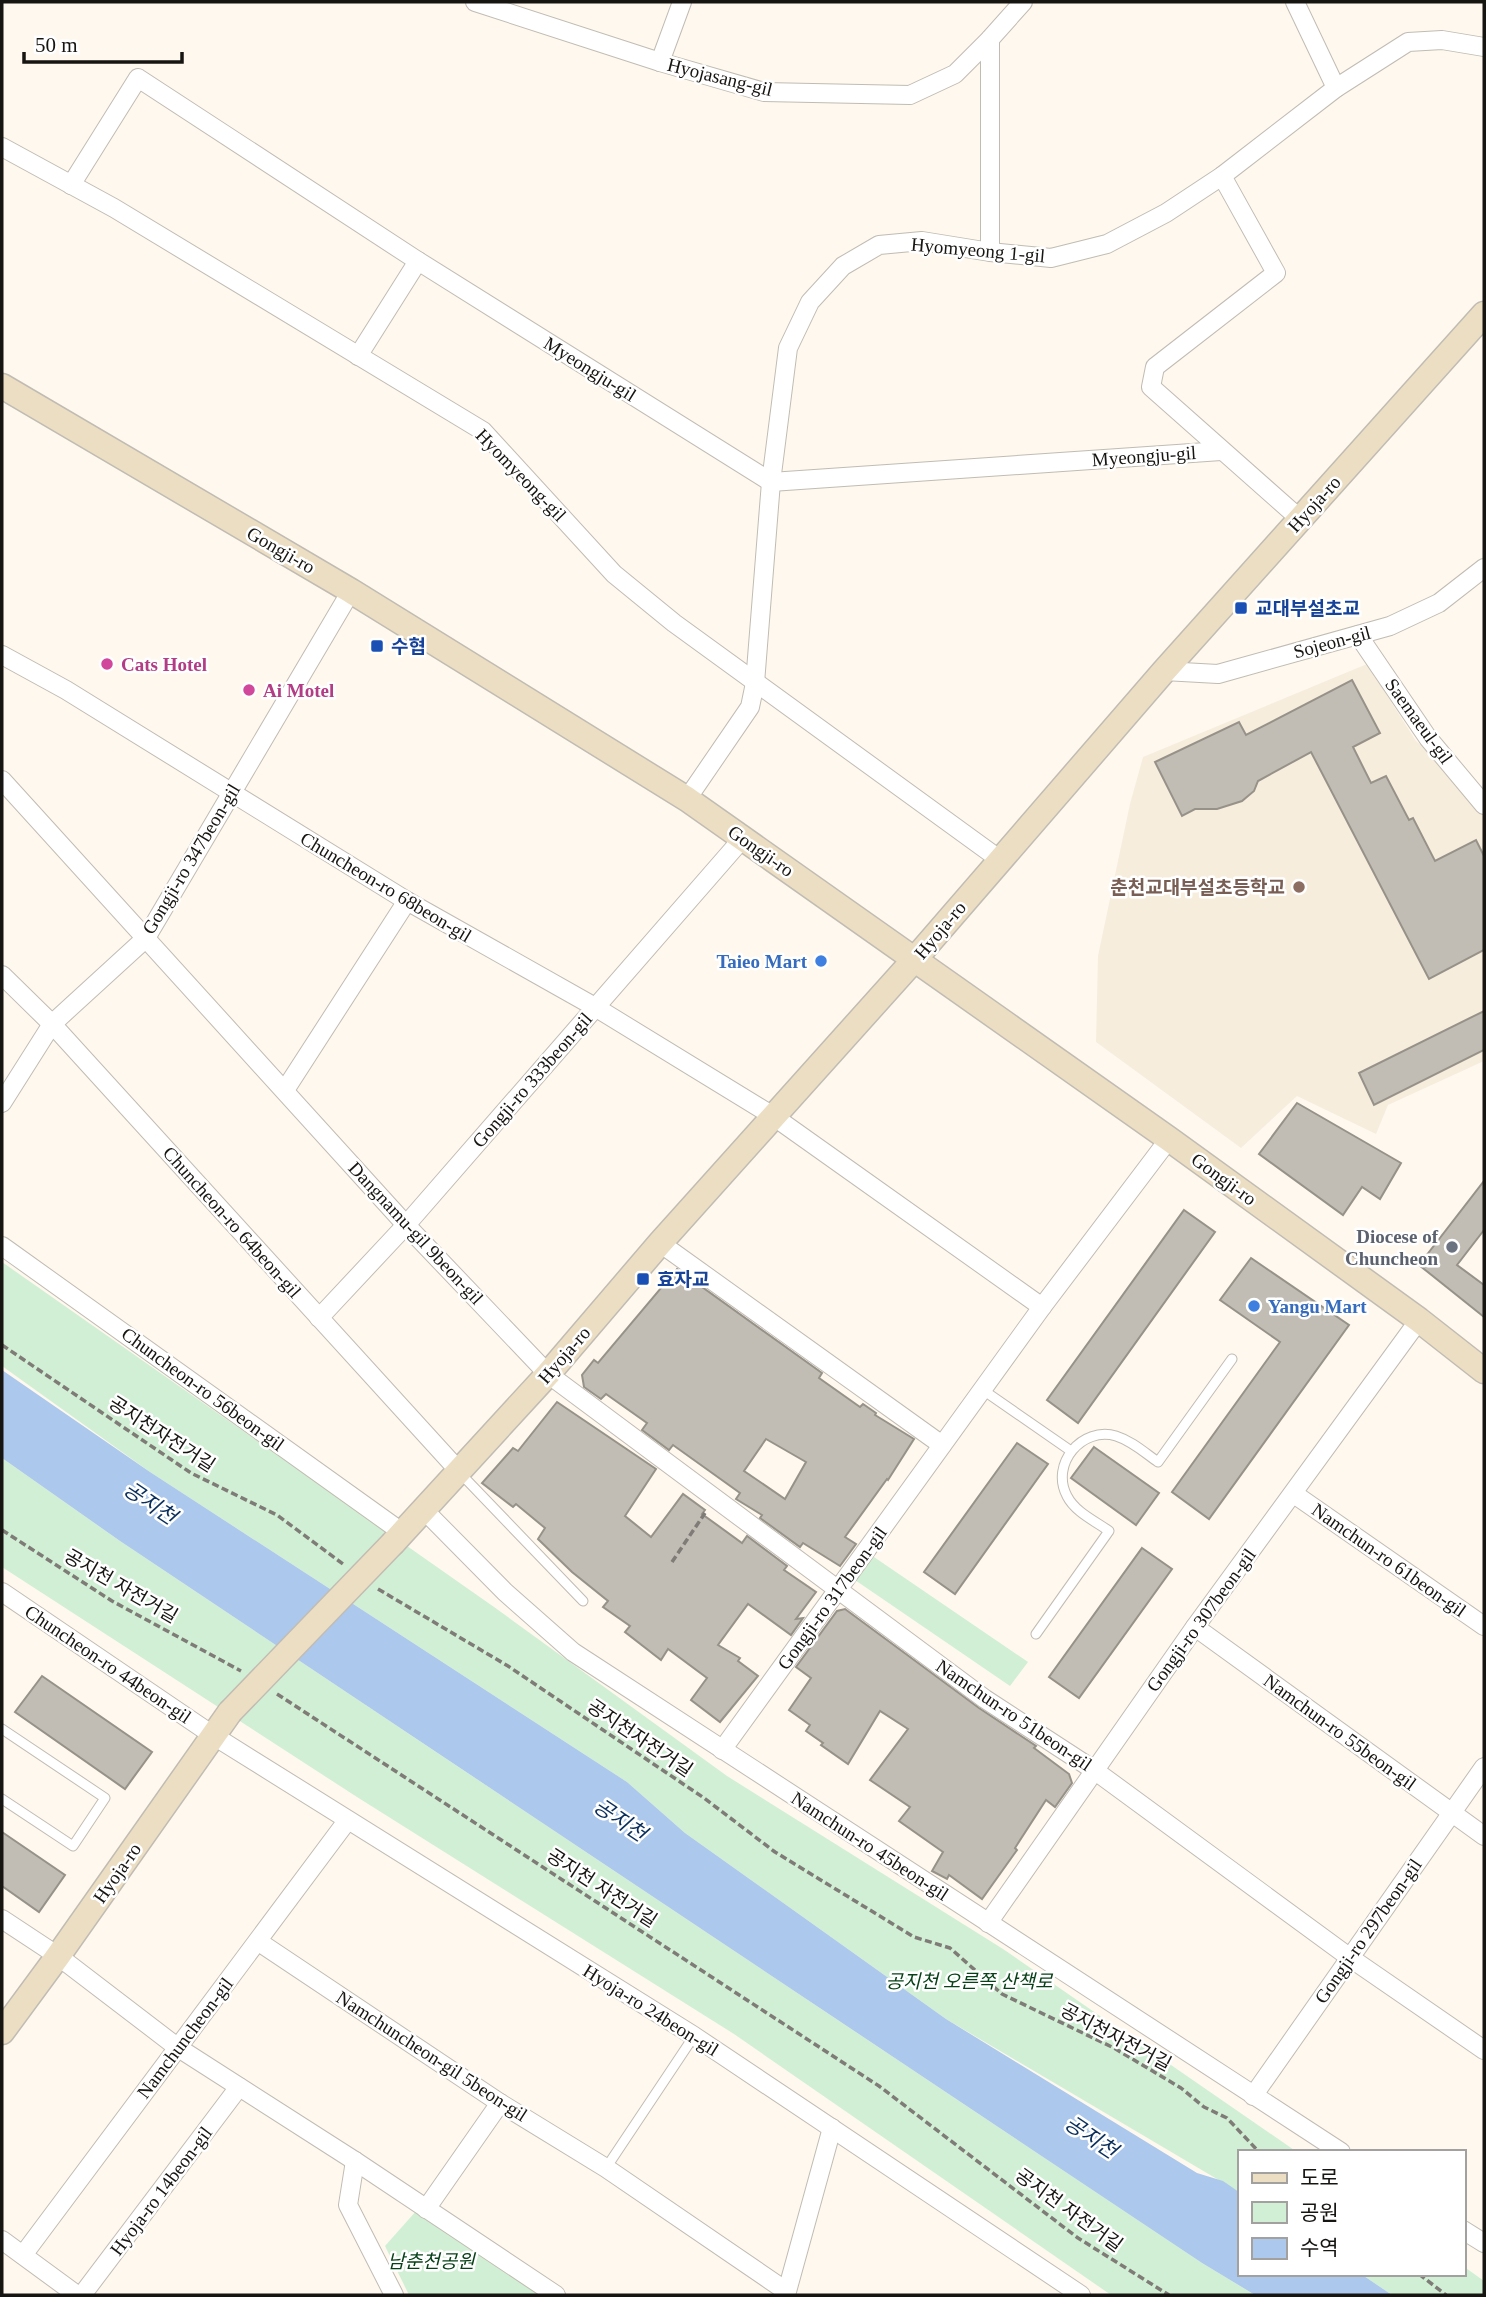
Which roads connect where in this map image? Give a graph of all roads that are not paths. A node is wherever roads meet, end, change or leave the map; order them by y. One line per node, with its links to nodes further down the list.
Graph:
1 (475, 2): 7 (street, Hyojasang-gil)
2 (682, 2): 7 (street)
3 (1023, 2): 5 (street, Hyojasang-gil)
4 (1295, 2): 8 (street)
5 (990, 39): 7 (street, Hyojasang-gil); 12 (street)
6 (1484, 47): 8 (street, Hyomyeong 1-gil)
7 (660, 62)
8 (1336, 88): 10 (street, Hyomyeong 1-gil)
9 (2, 147): 11 (street, Hyomyeong-gil)
10 (1222, 176): 12 (street, Hyomyeong 1-gil); 17 (street)
11 (71, 185): 13 (street, Myeongju-gil); 15 (street, Hyomyeong-gil)
12 (990, 252): 18 (street, Hyomyeong 1-gil)
13 (418, 261): 15 (street); 18 (street, Myeongju-gil)
14 (1484, 314): 19 (street, Hyoja-ro)
15 (358, 356): 25 (street, Hyomyeong-gil)
16 (3, 390): 21 (street, Gongji-ro)
17 (1221, 451): 18 (street, Myeongju-gil); 19 (street)
18 (771, 482): 25 (street, Hyomyeong 1-gil)
19 (1300, 519): 24 (street, Hyoja-ro)
20 (1484, 568): 22 (street, Sojeon-gil)
21 (351, 591): 27 (street, Gongji-ro 347beon-gil); 28 (street, Gongji-ro)
22 (1358, 635): 24 (street, Sojeon-gil); 29 (street, Saemaeul-gil)
23 (2, 655): 27 (street, Chuncheon-ro 68beon-gil)
24 (1164, 671): 31 (street, Hyoja-ro)
25 (755, 682): 28 (street, Hyomyeong 1-gil); 31 (street, Hyomyeong-gil)
26 (2, 780): 33 (street, Dangnamu-gil 9beon-gil)
27 (230, 793): 32 (street, Chuncheon-ro 68beon-gil); 33 (street, Gongji-ro 347beon-gil)
28 (687, 799): 30 (street, Gongji-ro)
29 (1484, 805)
30 (743, 838): 34 (street, Gongji-ro); 36 (street, Gongji-ro 333beon-gil)
31 (999, 859): 34 (street, Hyoja-ro)
32 (407, 901): 36 (street, Chuncheon-ro 68beon-gil); 38 (street)
33 (146, 938): 37 (street, Gongji-ro 347beon-gil); 38 (street, Dangnamu-gil 9beon-gil)
34 (914, 960): 40 (street, Hyoja-ro); 41 (street, Gongji-ro)
35 (2, 975): 37 (street, Chuncheon-ro 64beon-gil)
36 (595, 1007): 40 (street, Chuncheon-ro 68beon-gil); 42 (street, Gongji-ro 333beon-gil)
37 (52, 1024): 39 (street, Gongji-ro 347beon-gil); 46 (street, Chuncheon-ro 64beon-gil)
38 (285, 1090): 42 (street, Dangnamu-gil 9beon-gil)
39 (2, 1103)
40 (773, 1116): 43 (street, Hyoja-ro); 45 (street)
41 (1169, 1139): 45 (street, Gongji-ro 317beon-gil); 47 (street, Gongji-ro)
42 (406, 1225): 46 (street, Gongji-ro 333beon-gil); 50 (street, Dangnamu-gil 9beon-gil)
43 (660, 1242): 50 (street, Hyoja-ro); 52 (street)
44 (2, 1246): 57 (street, Chuncheon-ro 56beon-gil)
45 (1041, 1307): 51 (street, Gongji-ro 317beon-gil)
46 (319, 1318): 54 (street, Chuncheon-ro 64beon-gil)
47 (1419, 1320): 49 (street, Gongji-ro); 55 (street, Gongji-ro 307beon-gil)
48 (1232, 1359): 53 (lane)
49 (1484, 1371)
50 (548, 1374): 54 (street, Hyoja-ro); 58 (street, Namchun-ro 51beon-gil)
51 (983, 1390): 52 (street, Gongji-ro 317beon-gil); 53 (lane)
52 (942, 1445): 58 (street, Gongji-ro 317beon-gil)
53 (1071, 1451): 63 (lane)
54 (459, 1471): 56 (street, Hyoja-ro); 60 (lane)
55 (1294, 1494): 61 (street, Namchun-ro 61beon-gil); 62 (street, Gongji-ro 307beon-gil)
56 (424, 1510): 57 (street, Hyoja-ro); 66 (street, Namchun-ro 45beon-gil)
57 (398, 1538): 65 (street, Hyoja-ro, bridge)
58 (839, 1590): 66 (street, Gongji-ro 317beon-gil); 68 (street, Namchun-ro 51beon-gil)
59 (2, 1592): 65 (street, Chuncheon-ro 44beon-gil)
60 (583, 1601)
61 (1484, 1626)
62 (1195, 1627): 68 (street, Gongji-ro 307beon-gil); 70 (street, Namchun-ro 55beon-gil)
63 (1036, 1634)
64 (2, 1729): 69 (lane)
65 (214, 1736): 71 (street, Hyoja-ro 24beon-gil); 76 (street, Hyoja-ro)
66 (722, 1750): 74 (street, Namchun-ro 45beon-gil)
67 (1484, 1768): 70 (street, Gongji-ro 297beon-gil)
68 (1094, 1770): 74 (street, Gongji-ro 307beon-gil); 77 (street, Namchun-ro 51beon-gil)
69 (2, 1799)
70 (1452, 1813): 72 (street, Namchun-ro 55beon-gil); 77 (street, Gongji-ro 297beon-gil)
71 (348, 1821): 75 (street, Namchuncheon-gil); 79 (street, Hyoja-ro 24beon-gil)
72 (1484, 1836)
73 (2, 1919): 76 (street)
74 (988, 1923): 83 (street, Namchun-ro 45beon-gil)
75 (259, 1942): 80 (street, Namchuncheon-gil); 84 (street, Namchuncheon-gil 5beon-gil)
76 (58, 1956): 78 (street, Hyoja-ro); 80 (street)
77 (1349, 1957): 81 (street, Namchun-ro 51beon-gil); 83 (street, Gongji-ro 297beon-gil)
78 (2, 2032)
79 (694, 2036): 85 (street, Hyoja-ro 24beon-gil); 88 (lane)
80 (177, 2047): 82 (street); 93 (street, Namchuncheon-gil)
81 (1484, 2050)
82 (239, 2087): 87 (street); 95 (street, Hyoja-ro 14beon-gil)
83 (1253, 2096): 86 (street, Namchun-ro 45beon-gil)
84 (500, 2103): 88 (street, Namchuncheon-gil 5beon-gil); 89 (street)
85 (832, 2128): 94 (street); 98 (street, Hyoja-ro 24beon-gil)
86 (1338, 2150)
87 (355, 2161): 89 (street); 96 (street)
88 (606, 2168): 94 (street, Namchuncheon-gil 5beon-gil)
89 (426, 2208): 97 (street)
90 (1465, 2231): 92 (street)
91 (2, 2240): 93 (street)
92 (1484, 2243)
93 (23, 2255): 95 (street)
94 (786, 2293)
95 (79, 2295)
96 (394, 2295)
97 (556, 2295)
98 (1082, 2295)

